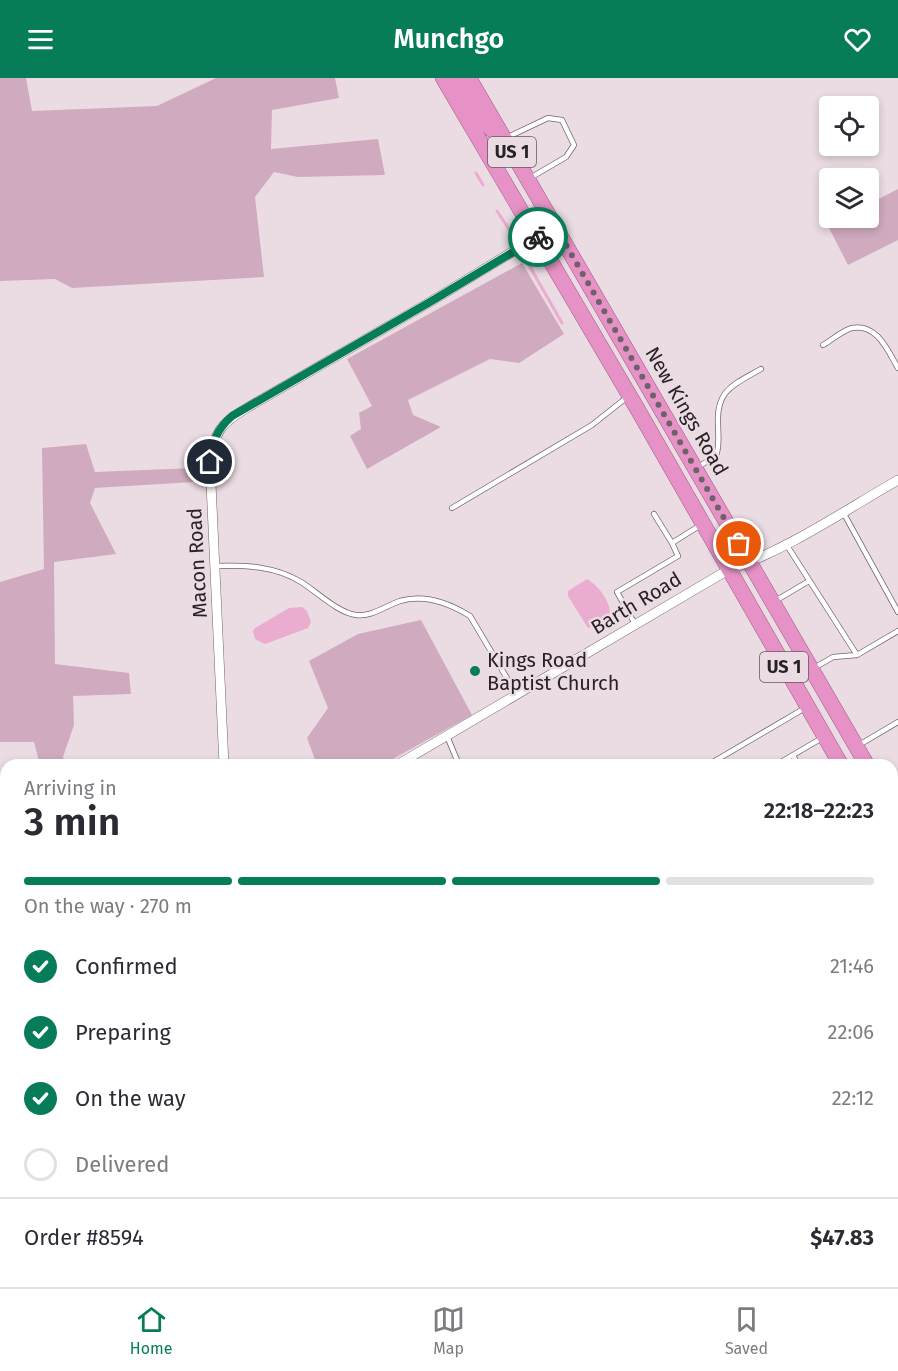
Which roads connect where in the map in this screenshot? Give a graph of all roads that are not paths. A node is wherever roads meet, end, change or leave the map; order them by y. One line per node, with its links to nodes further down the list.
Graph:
1 (443, 78): 8 (highway, US 1)
2 (455, 78): 5 (highway)
3 (469, 78): 4 (highway, New Kings Road / US 1)
4 (504, 138): 5 (highway, New Kings Road / US 1); 6 (lane)
5 (515, 158): 6 (highway, New Kings Road / US 1)
6 (528, 179): 7 (highway, New Kings Road / US 1)
7 (555, 226): 8 (street, Macon Road); 13 (highway, New Kings Road / US 1)
8 (537, 238): 12 (highway, US 1); 22 (street, Macon Road)
9 (824, 345): 11 (lane)
10 (761, 369): 13 (lane)
11 (898, 369)
12 (628, 396): 15 (lane); 18 (highway, US 1)
13 (695, 468): 21 (highway, New Kings Road / US 1)
14 (898, 480): 16 (street, Barth Road)
15 (452, 508)
16 (842, 512): 20 (street, Barth Road); 26 (lane)
17 (654, 514): 19 (lane)
18 (702, 525): 19 (lane); 23 (highway, US 1)
19 (672, 543): 27 (lane)
20 (786, 544): 21 (street, Barth Road); 24 (lane)
21 (750, 562): 23 (street, Barth Road); 25 (highway, New Kings Road / US 1)
22 (216, 566): 31 (lane); 38 (street, Macon Road)
23 (728, 570): 27 (street, Barth Road); 32 (highway, US 1)
24 (809, 581): 25 (lane); 29 (lane)
25 (773, 603): 30 (highway, New Kings Road / US 1)
26 (898, 612)
27 (635, 624): 31 (street, Barth Road)
28 (898, 631): 29 (lane)
29 (857, 656): 30 (lane)
30 (812, 669): 36 (highway, New Kings Road / US 1)
31 (517, 695): 34 (street, Barth Road)
32 (807, 706): 35 (highway, US 1); 41 (lane)
33 (898, 722): 36 (lane)
34 (447, 736): 39 (street, Barth Road); 40 (lane)
35 (824, 736): 37 (lane); 44 (highway, US 1)
36 (856, 746): 45 (highway, New Kings Road / US 1)
37 (793, 755): 42 (lane); 43 (lane)
38 (224, 759)
39 (407, 759)
40 (457, 759)
41 (718, 759)
42 (786, 759)
43 (795, 759)
44 (835, 759)
45 (864, 759)

